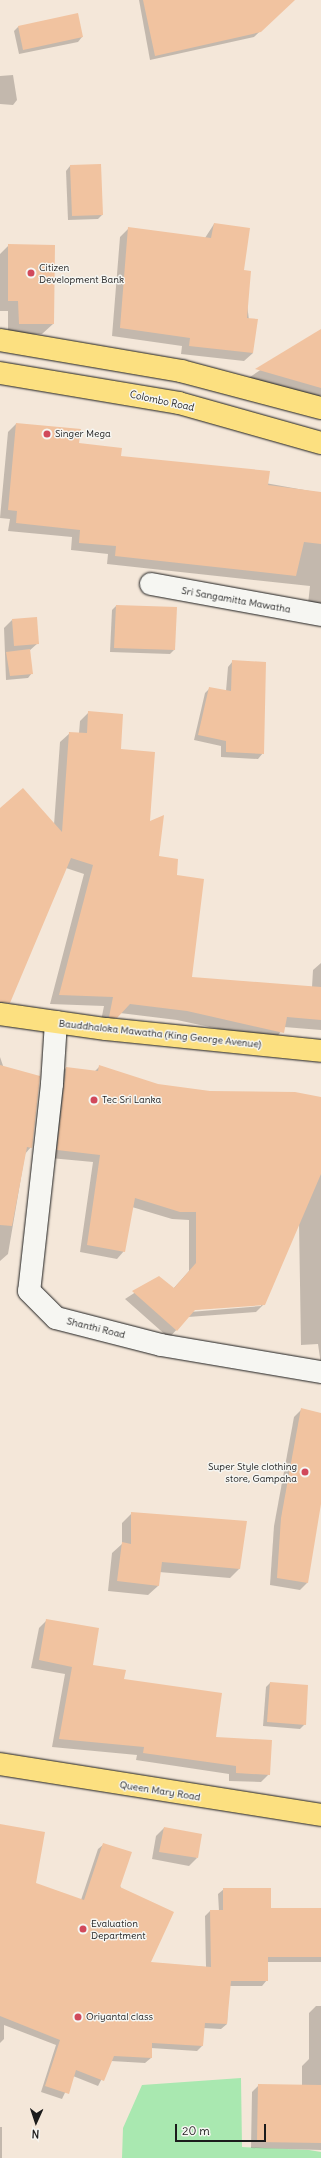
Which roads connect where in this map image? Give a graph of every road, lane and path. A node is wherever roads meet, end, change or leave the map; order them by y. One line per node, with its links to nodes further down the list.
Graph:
1 (0, 340): 3 (main road)
2 (0, 373): 4 (main road, Colombo Road)
3 (321, 408)
4 (321, 443)
5 (151, 584): 6 (street, Sri Sangamitta Mawatha)
6 (321, 615)
7 (0, 1014): 8 (main road, Bauddhaloka Mawatha (King George Avenue))
8 (56, 1022): 9 (main road, Bauddhaloka Mawatha (King George Avenue)); 10 (street, Shanthi Road)
9 (321, 1051)
10 (321, 1372)
11 (0, 1764): 12 (main road, Queen Mary Road)
12 (321, 1815)

